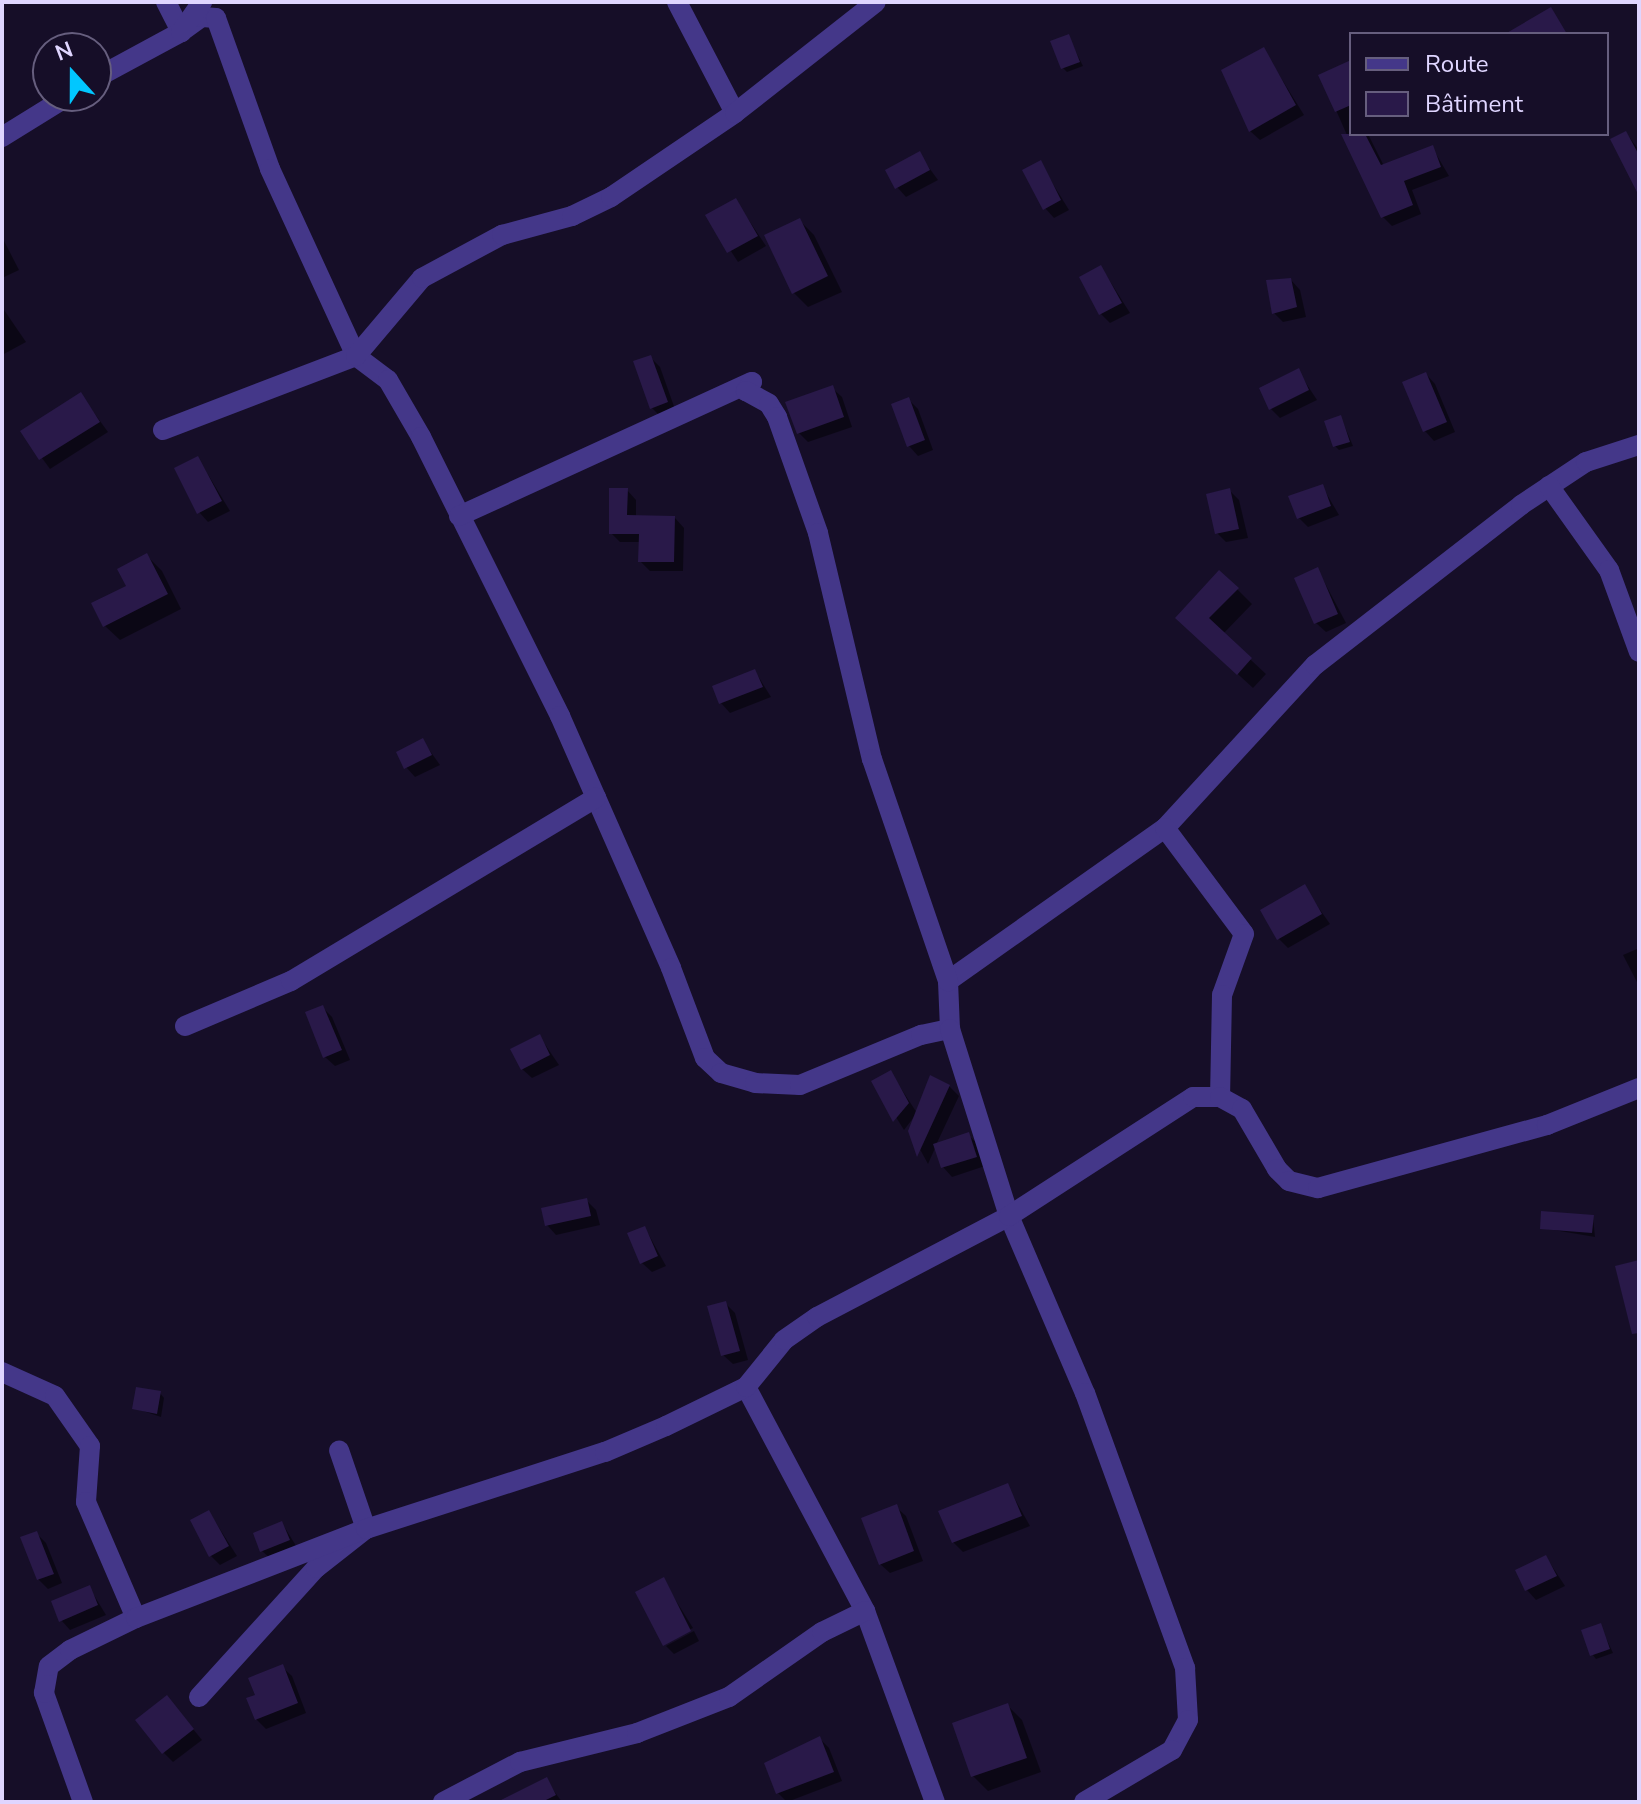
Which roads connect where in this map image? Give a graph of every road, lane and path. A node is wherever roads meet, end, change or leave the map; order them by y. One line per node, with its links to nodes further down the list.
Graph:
1 (166, 2): 5 (street)
2 (202, 2): 5 (street)
3 (677, 2): 8 (street)
4 (876, 2): 8 (street)
5 (181, 32): 6 (street); 10 (street)
6 (112, 69)
7 (42, 112): 9 (street)
8 (735, 113): 10 (street)
9 (2, 137)
10 (356, 356): 11 (street); 14 (street)
11 (163, 430)
12 (1639, 445): 13 (street)
13 (1549, 486): 15 (street); 17 (street)
14 (459, 516): 16 (street); 18 (street)
15 (1639, 652)
16 (596, 798): 19 (street); 20 (street)
17 (1165, 828): 18 (street); 22 (street)
18 (948, 981): 20 (street)
19 (185, 1026)
20 (950, 1029): 23 (street)
21 (1639, 1088): 22 (street)
22 (1220, 1097): 23 (street)
23 (1009, 1216): 25 (street); 34 (street)
24 (2, 1372): 29 (street)
25 (746, 1387): 27 (street); 28 (street)
26 (339, 1450): 27 (street)
27 (366, 1529): 29 (street); 30 (street)
28 (865, 1611): 32 (street); 33 (street)
29 (136, 1618): 31 (street)
30 (199, 1697)
31 (83, 1802)
32 (443, 1802)
33 (935, 1802)
34 (1084, 1802)

